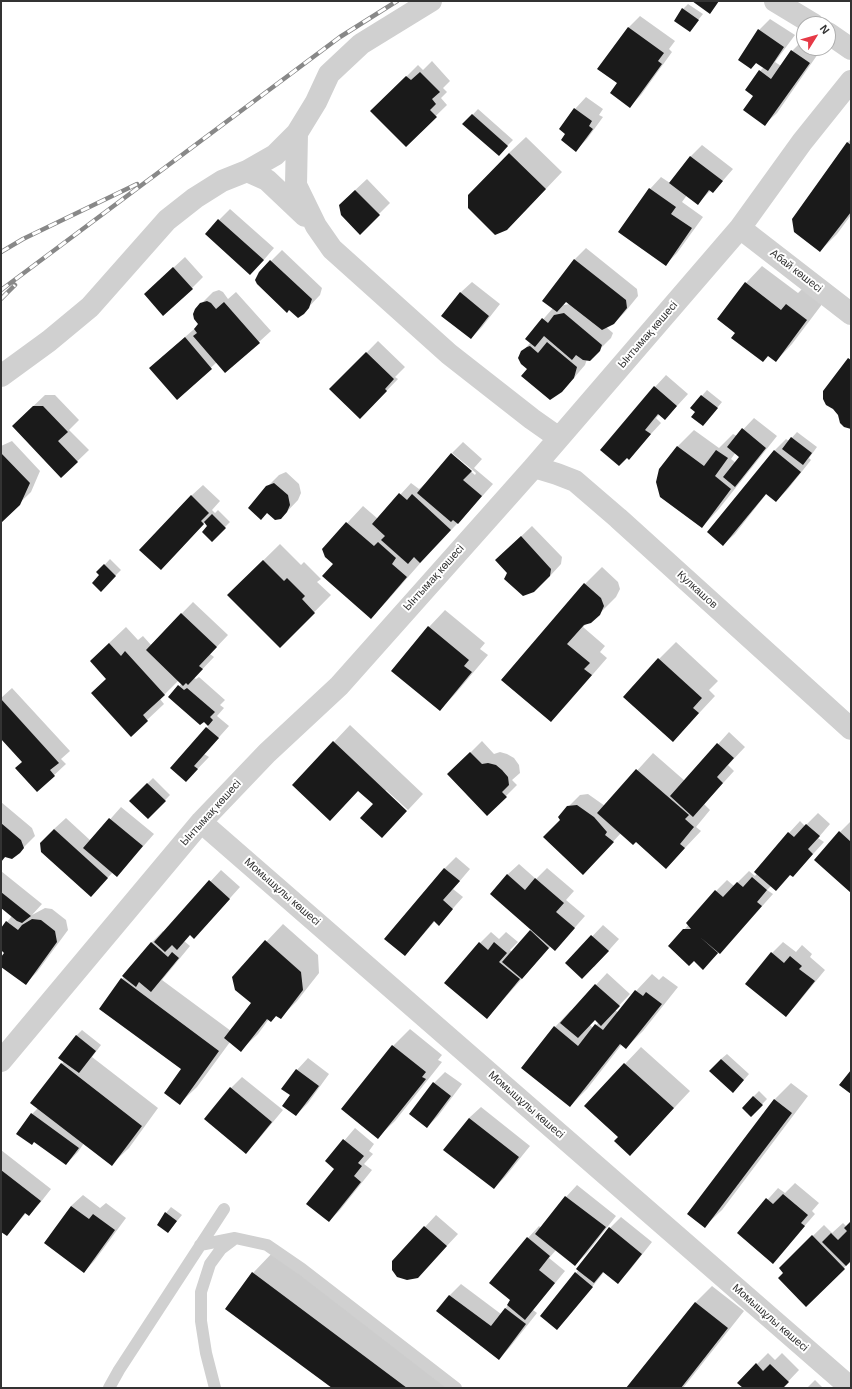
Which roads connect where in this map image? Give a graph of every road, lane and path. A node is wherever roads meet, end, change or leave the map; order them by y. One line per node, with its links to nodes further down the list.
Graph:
1 (431, 1): 7 (street)
2 (774, 1): 3 (street)
3 (799, 16)
4 (836, 39): 5 (street)
5 (851, 49)
6 (851, 81): 10 (street, Ынтымақ көшесі)
7 (297, 133): 8 (street); 9 (street)
8 (247, 171): 9 (street); 12 (street)
9 (316, 226): 13 (street)
10 (740, 228): 11 (street, Абай көшесі); 13 (street, Ынтымақ көшесі)
11 (851, 314)
12 (1, 376)
13 (559, 438): 14 (street, Ынтымақ көшесі)
14 (534, 467): 15 (street, Кулкашов); 16 (street, Ынтымақ көшесі)
15 (851, 729)
16 (201, 822): 17 (street, Ынтымақ көшесі); 24 (street, Момышұлы көшесі)
17 (1, 1061)
18 (224, 1209): 20 (lane)
19 (235, 1238): 20 (lane); 22 (lane); 23 (lane)
20 (200, 1245): 21 (lane)
21 (109, 1388)
22 (215, 1388)
23 (456, 1388)
24 (851, 1388)

